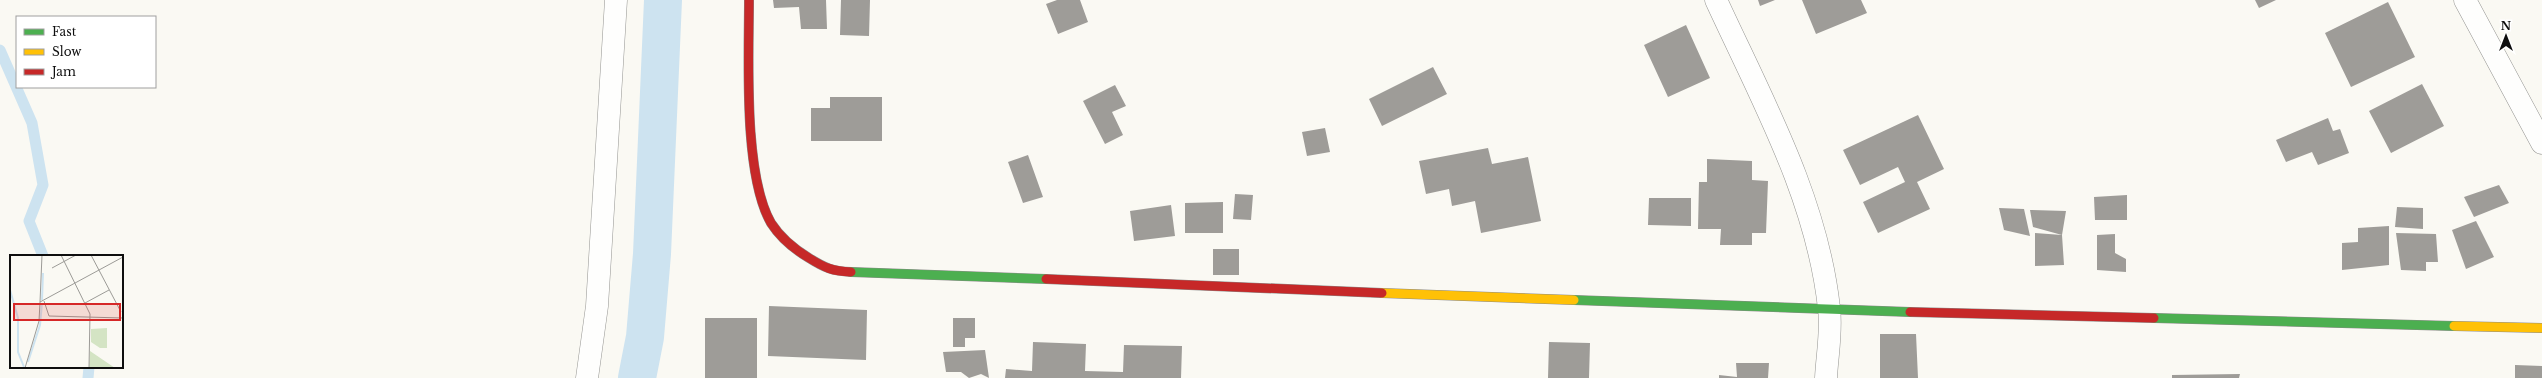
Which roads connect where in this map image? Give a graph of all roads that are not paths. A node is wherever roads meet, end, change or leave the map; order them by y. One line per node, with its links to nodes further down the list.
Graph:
1 (616, 0): 8 (street)
2 (749, 0): 6 (street)
3 (1716, 0): 6 (street)
4 (2465, 0): 5 (street)
5 (2542, 142)
6 (1830, 310): 7 (street); 9 (street)
7 (2542, 328)
8 (587, 378)
9 (1826, 378)

